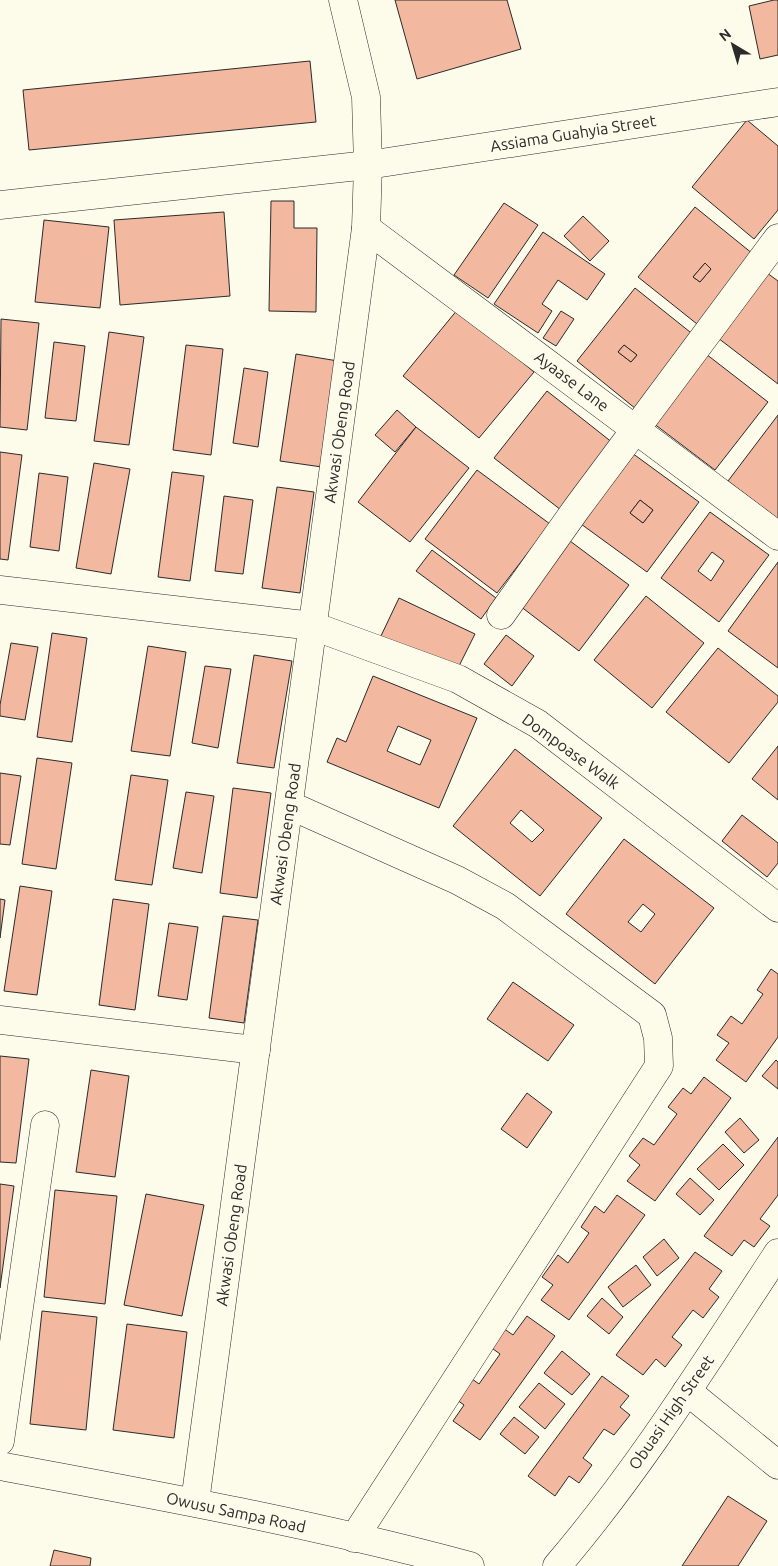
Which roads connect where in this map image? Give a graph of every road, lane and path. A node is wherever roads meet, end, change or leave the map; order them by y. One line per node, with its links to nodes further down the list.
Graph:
1 (343, 0): 3 (street, Akwasi Obeng Road)
2 (778, 102): 3 (street, Assiama Guahyia Street)
3 (368, 165): 4 (street, Assiama Guahyia Street); 5 (street, Akwasi Obeng Road)
4 (0, 205)
5 (366, 228): 7 (street, Ayaase Lane); 11 (street, Akwasi Obeng Road)
6 (778, 238): 7 (street)
7 (636, 429): 8 (street, Ayaase Lane); 10 (street)
8 (778, 536)
9 (0, 590): 11 (street, Dompoase Walk)
10 (501, 615)
11 (313, 626): 12 (street, Akwasi Obeng Road); 13 (street, Dompoase Walk)
12 (289, 804): 15 (street, Akwasi Obeng Road); 23 (street)
13 (778, 908)
14 (0, 1020): 15 (street)
15 (256, 1050): 22 (street, Akwasi Obeng Road)
16 (45, 1124): 19 (street)
17 (778, 1253): 18 (street, Obuasi High Street)
18 (687, 1391): 20 (street); 26 (street, Obuasi High Street)
19 (0, 1441)
20 (778, 1465)
21 (0, 1466): 22 (street, Owusu Sampa Road)
22 (195, 1502): 23 (street, Owusu Sampa Road)
23 (354, 1538): 24 (street, Owusu Sampa Road)
24 (423, 1560): 25 (street, Owusu Sampa Road)
25 (470, 1566)
26 (557, 1566)

